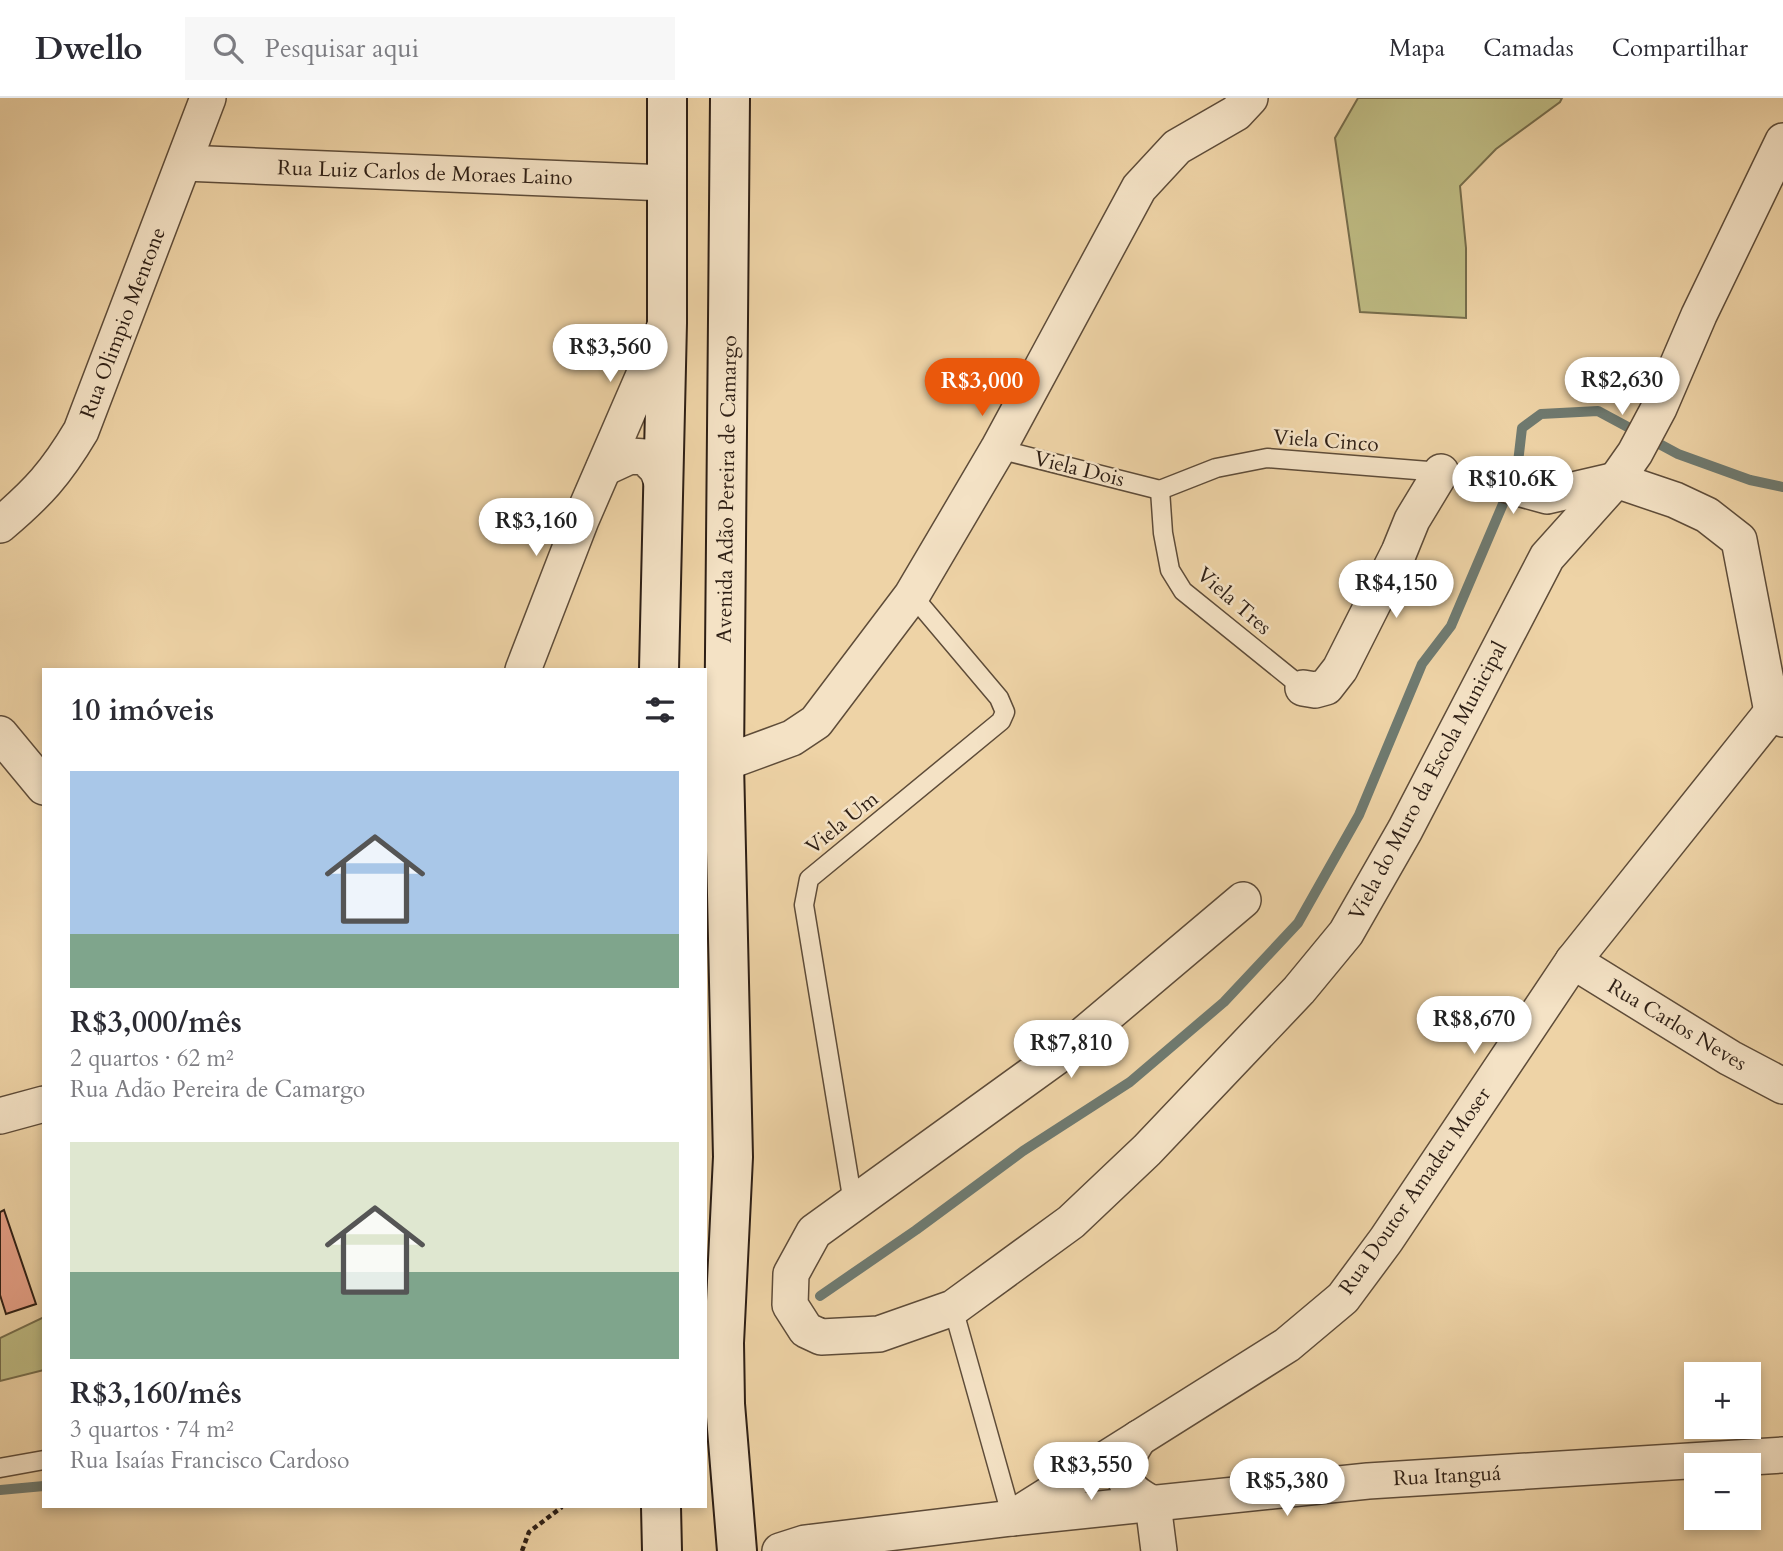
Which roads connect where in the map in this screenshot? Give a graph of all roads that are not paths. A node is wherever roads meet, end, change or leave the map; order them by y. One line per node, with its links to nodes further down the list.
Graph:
1 (208, 98): 6 (street, Rua Olimpio Mentone)
2 (667, 98): 7 (main road)
3 (730, 98): 23 (main road, Avenida Adão Pereira de Camargo)
4 (1250, 98): 9 (street)
5 (1783, 141): 10 (street, Viela do Muro da Escola Municipal)
6 (184, 163): 7 (street, Rua Luiz Carlos de Moraes Laino); 16 (street, Rua Olimpio Mentone)
7 (666, 184): 8 (main road)
8 (667, 323): 11 (street); 14 (main road)
9 (998, 449): 15 (lane, Viela Dois); 17 (street)
10 (1626, 467): 13 (street); 21 (street); 31 (street, Viela do Muro da Escola Municipal)
11 (604, 468): 14 (street); 18 (street)
12 (1441, 472): 13 (lane, Viela Cinco); 15 (lane, Viela Cinco); 20 (street)
13 (1493, 481)
14 (662, 482): 19 (main road)
15 (1160, 490): 20 (lane, Viela Tres)
16 (0, 525)
17 (912, 595): 23 (street); 30 (lane, Viela Um)
18 (524, 668)
19 (659, 668)
20 (1303, 688)
21 (1777, 715): 26 (street, Rua Doutor Amadeu Moser)
22 (0, 734): 24 (street)
23 (724, 763): 40 (main road, Avenida Adão Pereira de Camargo)
24 (42, 785)
25 (1243, 900): 30 (street)
26 (1573, 961): 27 (street, Rua Carlos Neves); 32 (street, Rua Doutor Amadeu Moser)
27 (1783, 1086)
28 (42, 1105): 29 (street)
29 (0, 1116)
30 (853, 1203): 31 (street, Viela do Muro da Escola Municipal)
31 (953, 1308): 38 (lane)
32 (1139, 1438): 36 (street); 38 (street, Rua Doutor Amadeu Moser)
33 (1783, 1455): 36 (street, Rua Itanguá)
34 (42, 1460): 35 (lane)
35 (0, 1468)
36 (1153, 1504): 38 (street, Rua Itanguá); 42 (street)
37 (661, 1508): 39 (main road)
38 (1012, 1518): 41 (street, Rua Itanguá)
39 (662, 1551)
40 (737, 1551)
41 (780, 1551)
42 (1159, 1551)

